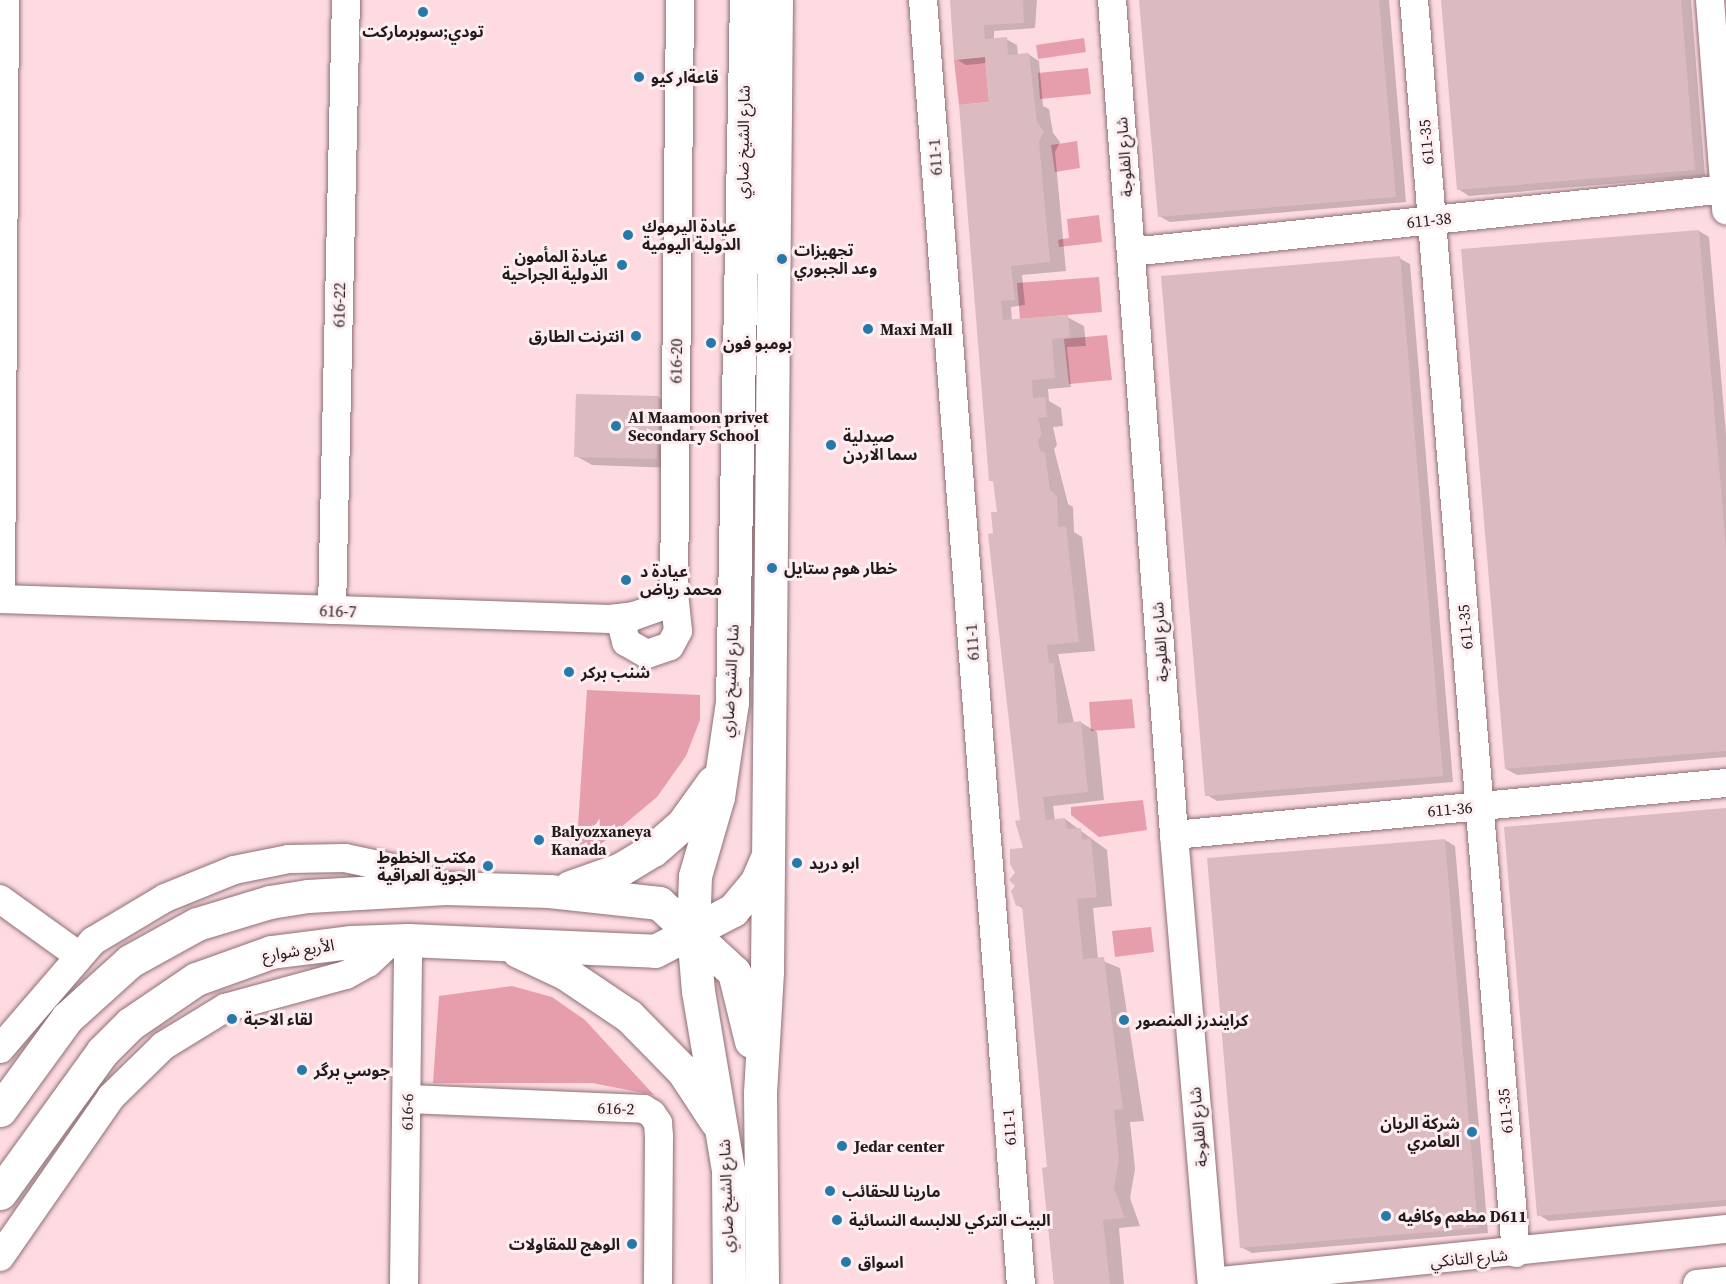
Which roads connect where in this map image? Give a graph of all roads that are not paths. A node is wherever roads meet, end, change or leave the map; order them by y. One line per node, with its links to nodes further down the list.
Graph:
1 (5, 0): 13 (street)
2 (346, 0): 15 (street, 616-22)
3 (680, 0): 14 (street, 616-20)
4 (746, 0): 17 (main road, شارع الشيخ ضاري)
5 (776, 0): 21 (main road, شارع الشيخ ضاري)
6 (923, 0): 44 (street, 611-1)
7 (1112, 0): 12 (street, شارع الفلوجة)
8 (1414, 0): 11 (street, 611-35)
9 (1710, 0): 10 (street)
10 (1726, 196): 11 (street, 611-38)
11 (1432, 220): 12 (street, 611-38); 19 (street, 611-35)
12 (1131, 252): 20 (street, شارع الفلوجة)
13 (1, 598): 15 (street, 616-7)
14 (674, 602): 16 (street, 616-7); 16 (street, 616-20)
15 (332, 610): 16 (street, 616-7)
16 (620, 619)
17 (724, 763): 23 (main road); 25 (main road, شارع الشيخ ضاري)
18 (1726, 783): 19 (street, 611-36)
19 (1480, 806): 20 (street, 611-36); 36 (street, 611-35)
20 (1174, 835): 39 (street, شارع الفلوجة)
21 (767, 858): 25 (main road, الأربع شوارع); 30 (main road, شارع الشيخ ضاري)
22 (446, 888): 23 (main road); 28 (street); 32 (main road)
23 (549, 891): 25 (main road)
24 (0, 899): 28 (street)
25 (693, 933): 27 (main road, الأربع شوارع); 30 (main road); 33 (main road, شارع الشيخ ضاري)
26 (400, 940): 27 (main road, الأربع شوارع); 31 (street, 616-6); 34 (main road, الأربع شوارع); 37 (street)
27 (494, 943): 33 (main road)
28 (78, 955): 29 (street)
29 (0, 1049)
30 (760, 1093): 43 (main road, شارع الشيخ ضاري)
31 (408, 1099): 40 (street, 616-6); 41 (street, 616-2)
32 (0, 1110)
33 (724, 1136): 42 (main road, شارع الشيخ ضاري)
34 (0, 1193)
35 (1726, 1230): 36 (street, شارع التانكي)
36 (1516, 1253): 39 (street, شارع التانكي)
37 (0, 1257)
38 (1726, 1281): 45 (street)
39 (1212, 1283)
40 (404, 1284)
41 (658, 1284)
42 (729, 1284)
43 (762, 1284)
44 (1021, 1284)
45 (1697, 1284)

